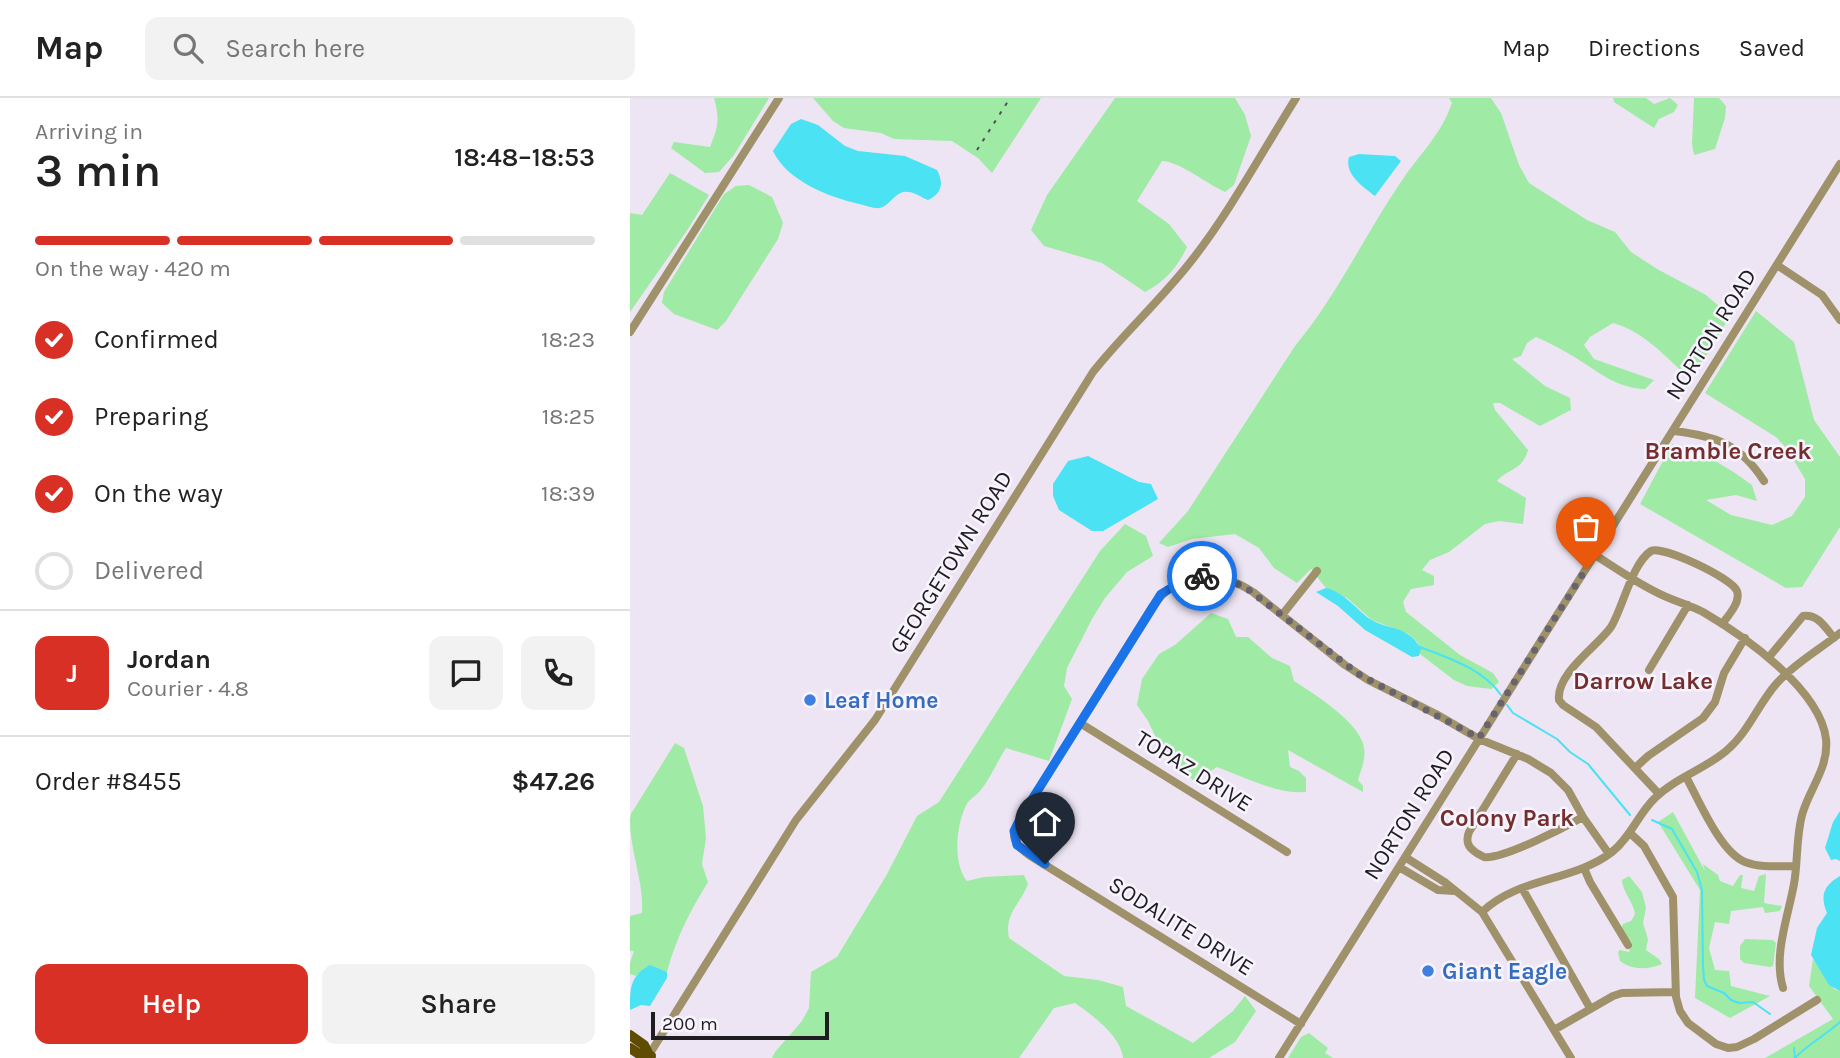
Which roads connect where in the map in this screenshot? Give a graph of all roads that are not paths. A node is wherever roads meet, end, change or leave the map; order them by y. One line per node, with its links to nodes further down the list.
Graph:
1 (779, 98): 6 (street)
2 (1296, 98): 48 (street, GEORGETOWN ROAD)
3 (1840, 164): 4 (street, NORTON ROAD)
4 (1777, 265): 5 (street); 7 (street, NORTON ROAD)
5 (1840, 320)
6 (630, 332)
7 (1674, 431): 8 (street); 9 (street, NORTON ROAD)
8 (1764, 481)
9 (1595, 555): 11 (street); 21 (street, NORTON ROAD)
10 (1317, 571): 13 (street)
11 (1632, 578): 12 (street); 14 (street); 23 (street)
12 (1688, 605): 14 (street); 18 (street)
13 (1282, 615): 20 (street); 21 (street)
14 (1722, 624): 16 (street)
15 (1837, 636): 17 (street); 19 (street)
16 (1745, 638): 17 (street); 23 (street)
17 (1769, 657): 19 (street)
18 (1649, 670)
19 (1785, 674): 24 (street); 31 (street)
20 (1080, 723): 28 (street, TOPAZ DRIVE); 44 (street, SODALITE DRIVE)
21 (1479, 738): 22 (street); 30 (street, NORTON ROAD)
22 (1517, 754): 26 (street); 26 (street)
23 (1635, 768): 25 (street)
24 (1686, 777): 25 (street); 31 (street)
25 (1659, 794): 27 (street)
26 (1583, 817): 29 (street)
27 (1630, 833): 29 (street); 39 (street)
28 (1287, 852)
29 (1609, 854): 33 (street)
30 (1405, 857): 32 (street, NORTON ROAD); 35 (street)
31 (1795, 866): 38 (street)
32 (1399, 867): 35 (street); 44 (street, NORTON ROAD)
33 (1584, 868): 34 (street); 37 (street)
34 (1522, 888): 36 (street); 41 (street)
35 (1454, 891): 36 (street)
36 (1482, 912): 45 (street)
37 (1628, 945)
38 (1783, 988)
39 (1675, 992): 41 (street); 43 (street)
40 (1818, 1000): 43 (street)
41 (1590, 1008): 45 (street)
42 (1783, 1011): 43 (street)
43 (1780, 1021)
44 (1301, 1024): 49 (street, NORTON ROAD)
45 (1554, 1030): 50 (street)
46 (630, 1035): 48 (main road)
47 (630, 1048): 48 (main road)
48 (652, 1056)
49 (1279, 1058)
50 (1571, 1058)

